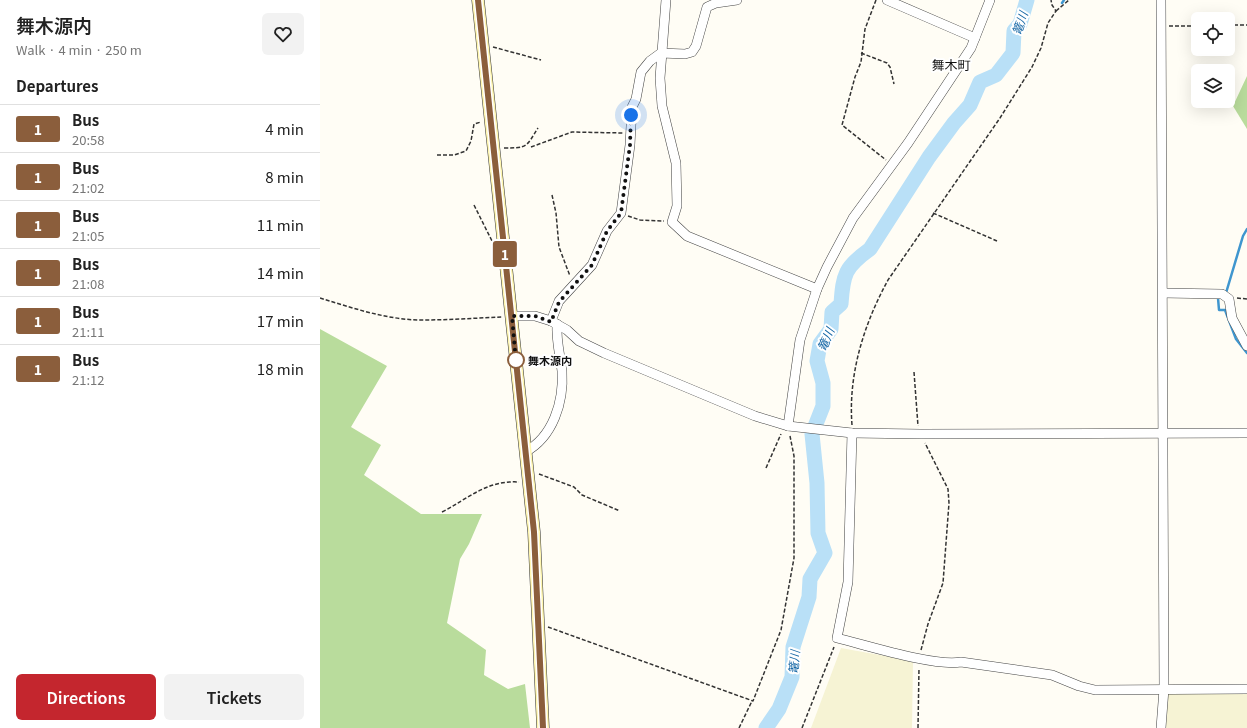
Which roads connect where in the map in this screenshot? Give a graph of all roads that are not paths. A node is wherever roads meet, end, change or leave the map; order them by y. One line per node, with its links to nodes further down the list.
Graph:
1 (478, 0): 11 (street)
2 (666, 0): 8 (street)
3 (737, 0): 8 (street)
4 (887, 0): 7 (street)
5 (990, 0): 7 (street)
6 (1161, 0): 10 (street)
7 (975, 38): 9 (street)
8 (661, 53): 9 (street); 12 (street)
9 (817, 289): 14 (street)
10 (1163, 293): 13 (street); 16 (street)
11 (512, 316): 12 (street); 18 (street)
12 (554, 323): 14 (street); 18 (street)
13 (1247, 346)
14 (786, 425): 15 (street)
15 (850, 432): 16 (street); 19 (street)
16 (1163, 433): 17 (street); 19 (street)
17 (1247, 433)
18 (526, 452): 21 (street)
19 (1164, 689): 20 (street); 22 (street)
20 (1247, 689)
21 (543, 728)
22 (1160, 728)

